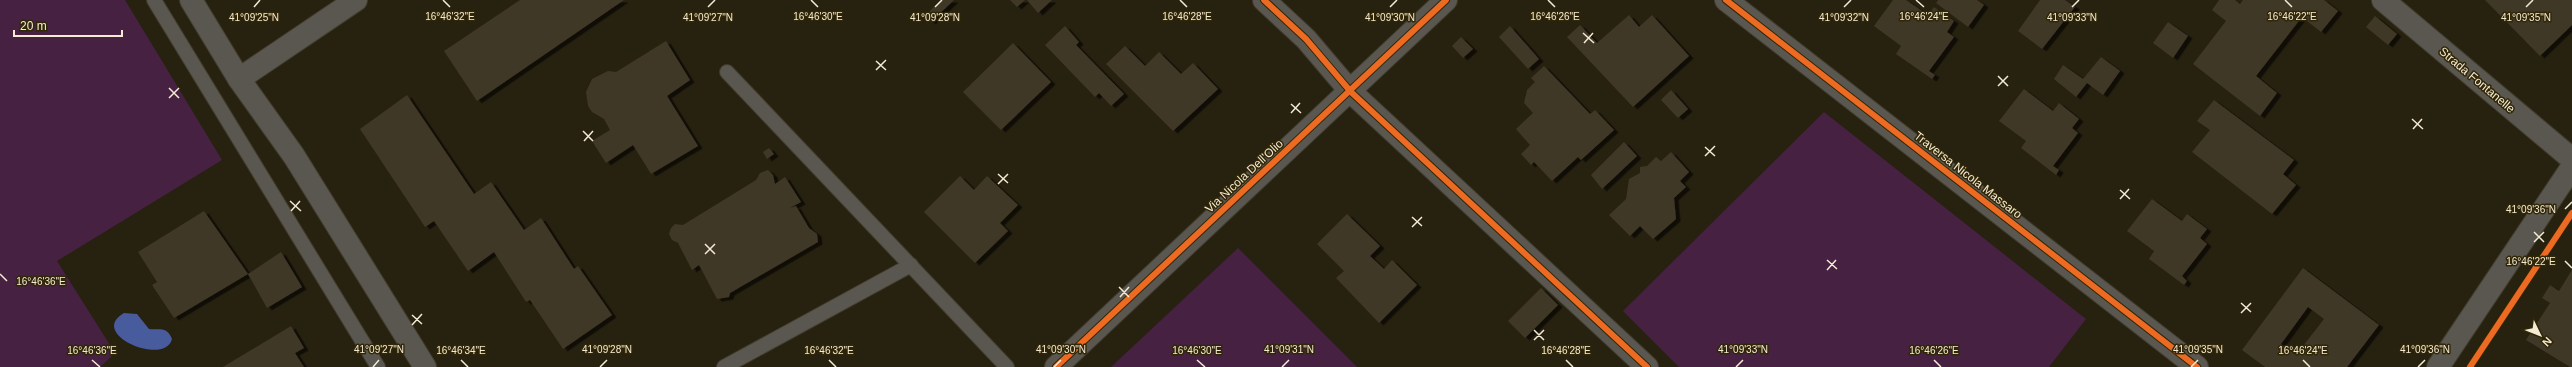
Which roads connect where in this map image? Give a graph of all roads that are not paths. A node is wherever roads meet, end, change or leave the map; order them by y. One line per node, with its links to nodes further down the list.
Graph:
1 (154, 0): 14 (lane)
2 (190, 0): 9 (street)
3 (356, 0): 9 (street)
4 (1264, 0): 10 (street)
5 (1446, 0): 10 (street, Via Nicola Dell'Olio)
6 (1726, 0): 20 (street, Traversa Nicola Massaro)
7 (2383, 0): 11 (street, Strada Fontanelle)
8 (728, 72): 13 (lane)
9 (239, 79): 15 (street)
10 (1351, 92): 18 (street, Via Nicola Dell'Olio); 19 (street)
11 (2572, 159)
12 (2572, 167): 21 (street)
13 (911, 265): 16 (lane); 17 (lane)
14 (378, 367)
15 (425, 367)
16 (724, 367)
17 (1007, 367)
18 (1056, 367)
19 (1647, 367)
20 (2197, 367)
21 (2438, 367)

